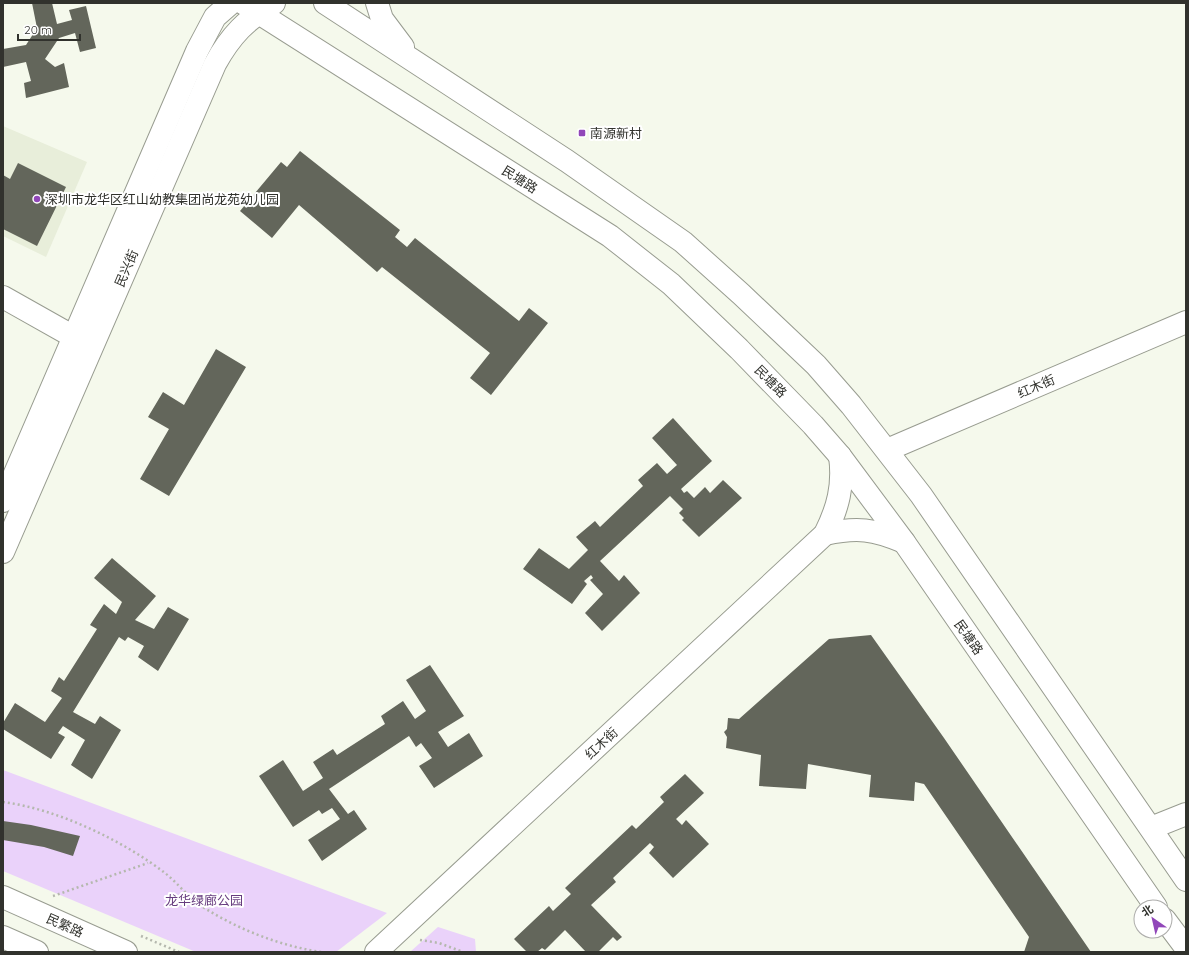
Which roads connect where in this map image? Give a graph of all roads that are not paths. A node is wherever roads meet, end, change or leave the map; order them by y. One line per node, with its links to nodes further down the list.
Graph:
1 (231, 3): 8 (main road, 民兴街)
2 (325, 3): 5 (main road)
3 (376, 3): 5 (main road)
4 (258, 6): 10 (main road, 民塘路); 14 (main road, 民兴街)
5 (414, 61): 9 (main road)
6 (3, 297): 8 (main road)
7 (1186, 322): 9 (main road, 红木街)
8 (74, 337): 11 (main road, 民兴街)
9 (886, 450): 16 (main road)
10 (840, 456): 12 (main road, 红木街); 13 (main road, 民塘路)
11 (3, 501)
12 (826, 534): 13 (main road); 26 (main road, 红木街)
13 (904, 542): 19 (main road, 民塘路)
14 (3, 552)
15 (1186, 814): 16 (main road)
16 (1151, 828): 17 (main road)
17 (1186, 880)
18 (3, 897): 25 (main road, 民繁路)
19 (1150, 899)
20 (1173, 931): 23 (main road)
21 (3, 937): 24 (main road)
22 (1173, 939): 27 (main road)
23 (1186, 948)
24 (37, 952)
25 (126, 952)
26 (376, 952)
27 (1178, 952)

